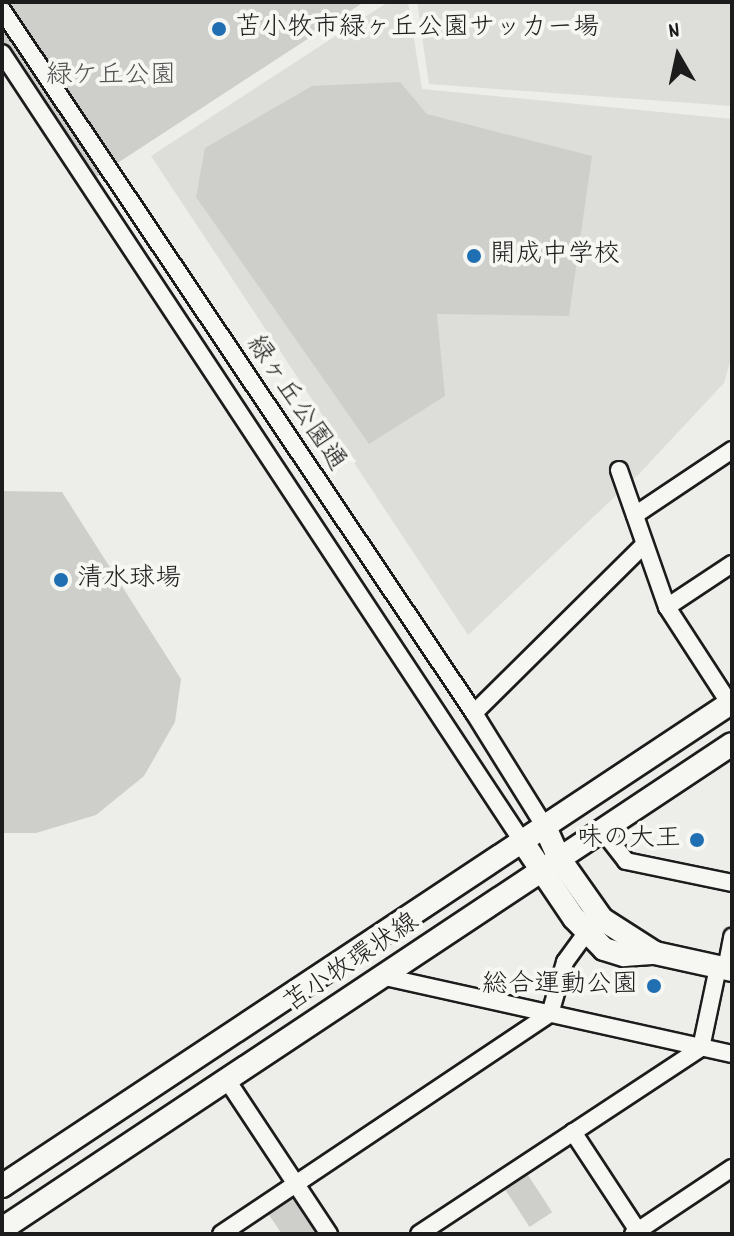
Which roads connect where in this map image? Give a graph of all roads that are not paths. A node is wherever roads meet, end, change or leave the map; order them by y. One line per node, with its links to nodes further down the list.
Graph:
1 (2, 10): 10 (street, 緑ヶ丘公園通)
2 (2, 53): 14 (street, 緑ヶ丘公園通)
3 (732, 450): 5 (street)
4 (619, 470): 5 (street)
5 (635, 515): 6 (street)
6 (644, 545): 8 (street); 10 (street)
7 (732, 564): 8 (street)
8 (667, 607): 9 (street)
9 (731, 704): 12 (main road, 苫小牧環状線)
10 (474, 713): 12 (street, 緑ヶ丘公園通)
11 (732, 744): 13 (main road, 苫小牧環状線)
12 (545, 827): 14 (main road, 苫小牧環状線); 15 (main road)
13 (602, 830): 15 (main road, 苫小牧環状線); 16 (street)
14 (522, 841): 15 (main road); 29 (main road, 苫小牧環状線)
15 (551, 864): 17 (main road); 19 (main road); 21 (main road, 苫小牧環状線)
16 (732, 883)
17 (586, 933): 19 (main road); 22 (street)
18 (732, 937): 20 (street)
19 (655, 953): 20 (main road)
20 (725, 968): 23 (street)
21 (385, 977): 22 (street); 25 (main road, 苫小牧環状線)
22 (550, 1014): 23 (street); 28 (street)
23 (701, 1048): 24 (street); 26 (street)
24 (732, 1054)
25 (227, 1080): 28 (street); 30 (main road, 苫小牧環状線)
26 (573, 1132): 31 (street); 34 (street)
27 (732, 1168): 31 (street)
28 (295, 1183): 32 (street); 33 (street)
29 (2, 1186)
30 (4, 1229)
31 (635, 1232)
32 (221, 1234)
33 (329, 1234)
34 (419, 1234)

